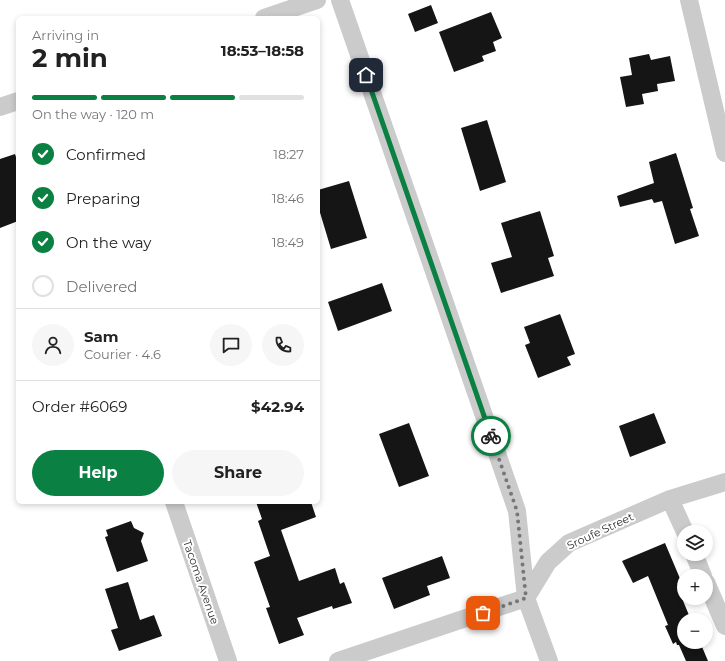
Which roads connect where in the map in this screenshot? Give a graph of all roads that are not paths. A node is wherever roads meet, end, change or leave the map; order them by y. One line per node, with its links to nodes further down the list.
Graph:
1 (317, 0): 4 (street)
2 (340, 0): 12 (street)
3 (689, 0): 7 (street)
4 (270, 16)
5 (16, 102): 6 (street)
6 (0, 107)
7 (725, 153)
8 (725, 482): 9 (street, Sroufe Street)
9 (670, 499): 11 (street); 12 (street, Sroufe Street)
10 (175, 504): 15 (street, Tacoma Avenue)
11 (681, 525)
12 (526, 598): 16 (street); 17 (street)
13 (713, 598): 14 (street)
14 (725, 626)
15 (228, 661)
16 (338, 661)
17 (549, 661)

